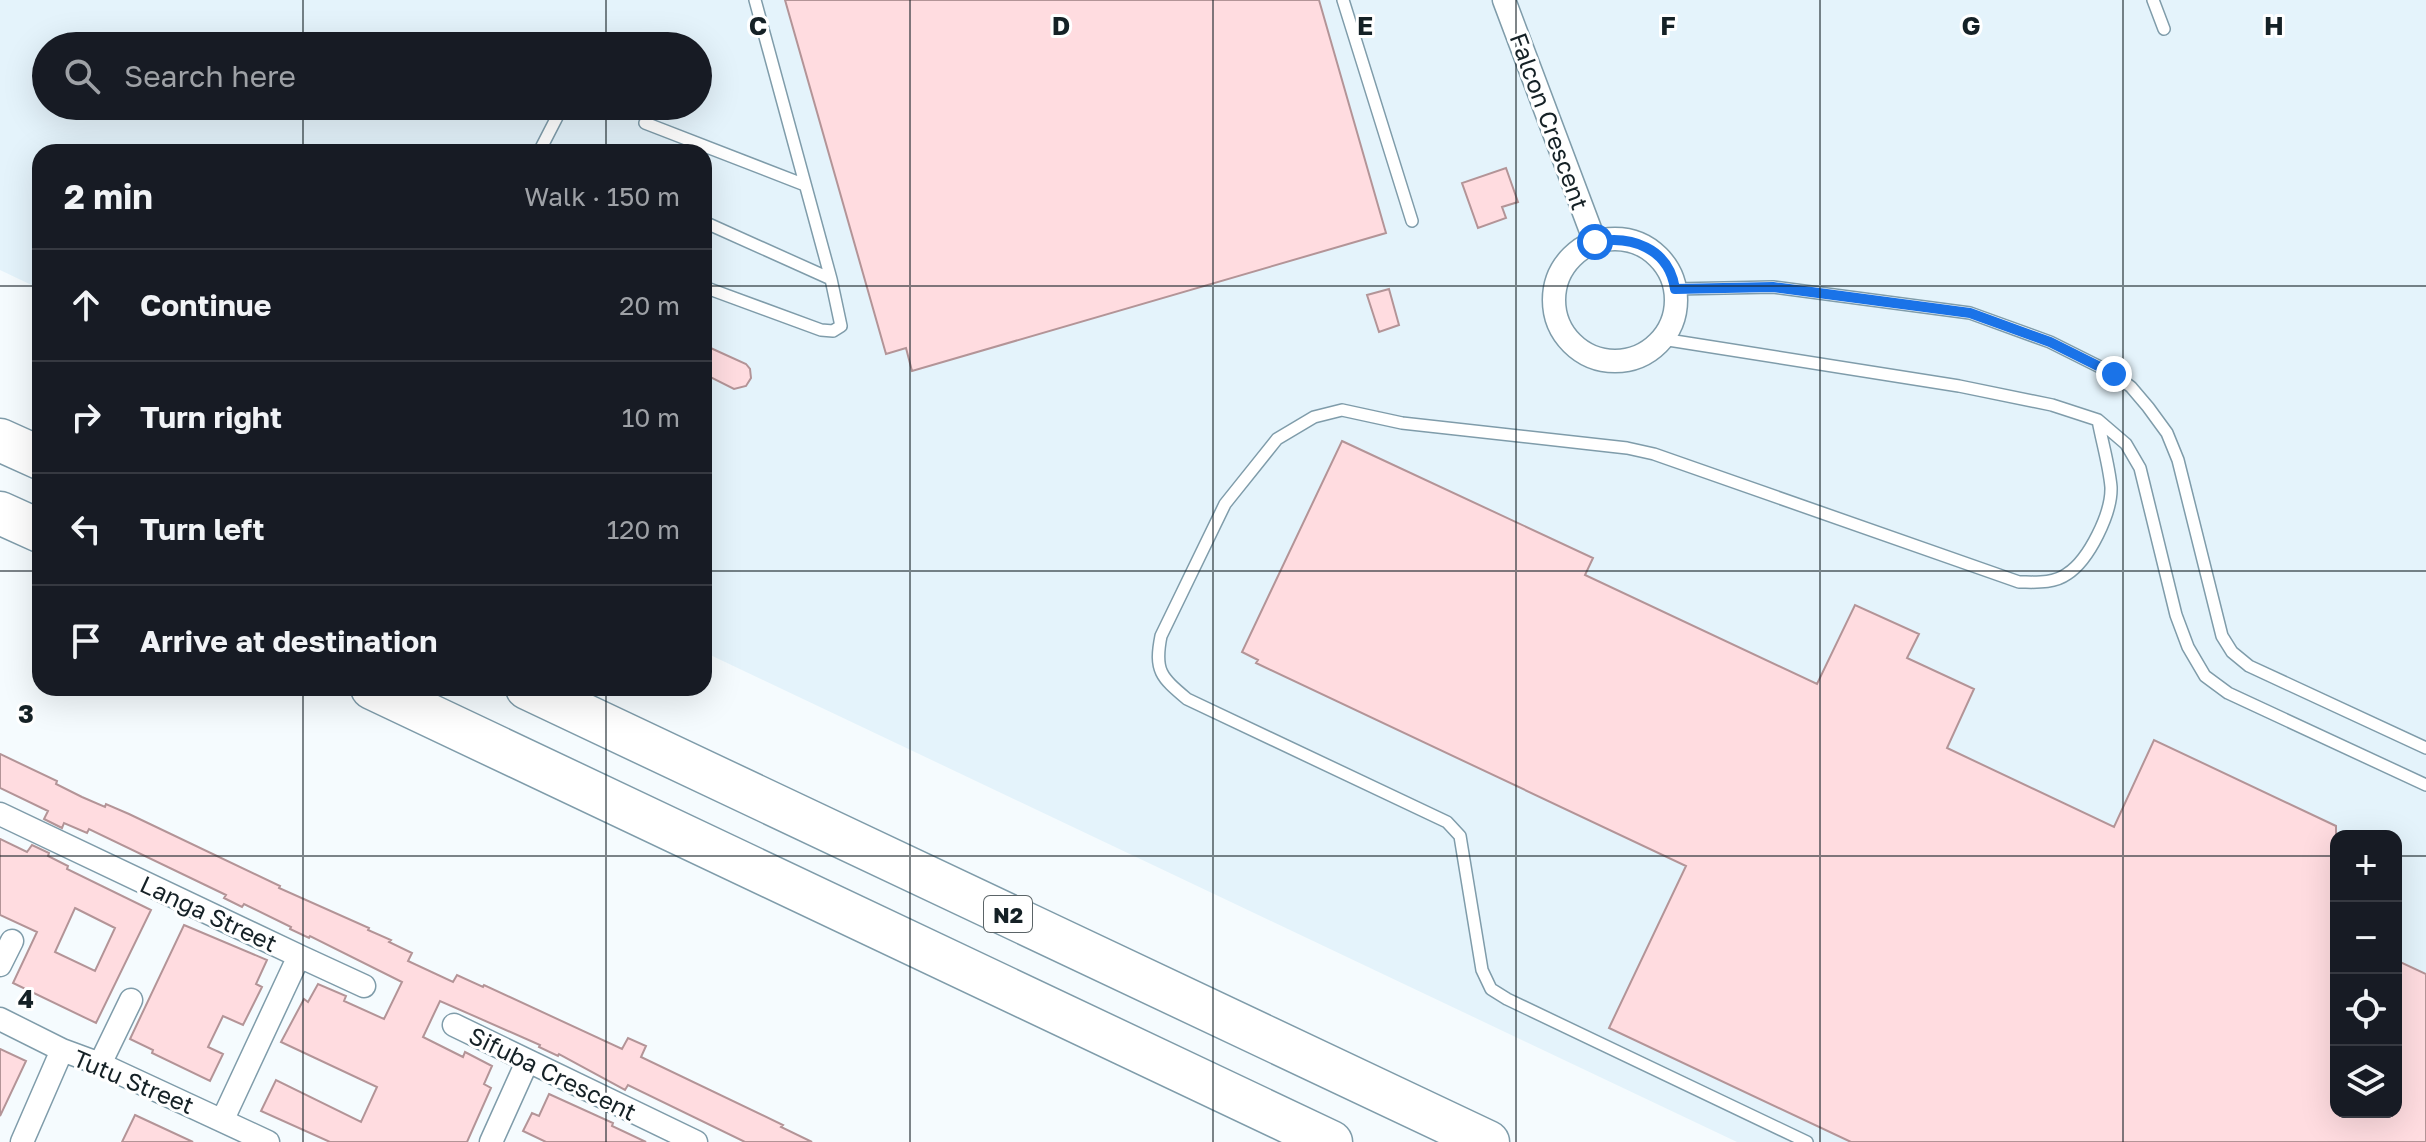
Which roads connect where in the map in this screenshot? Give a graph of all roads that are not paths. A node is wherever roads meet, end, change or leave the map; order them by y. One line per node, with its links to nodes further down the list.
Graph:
1 (755, 0): 11 (lane)
2 (1343, 0): 12 (lane)
3 (1504, 0): 14 (street, Falcon Crescent)
4 (2153, 0): 5 (lane)
5 (2164, 29)
6 (556, 120): 8 (lane)
7 (645, 123): 9 (lane)
8 (546, 144)
9 (699, 144)
10 (712, 149): 11 (lane)
11 (805, 185): 15 (lane)
12 (1412, 221)
13 (712, 226): 15 (lane)
14 (1595, 242): 16 (street); 18 (street)
15 (831, 279): 17 (lane)
16 (1675, 289): 18 (street); 26 (lane)
17 (712, 290)
18 (1662, 339): 19 (lane)
19 (2098, 420): 27 (lane); 46 (lane)
20 (0, 440): 21 (highway)
21 (32, 454)
22 (0, 513): 23 (highway)
23 (32, 527)
24 (389, 696): 44 (highway)
25 (544, 696): 45 (highway, N2)
26 (2426, 748)
27 (2426, 785)
28 (0, 814): 30 (street, Langa Street)
29 (12, 941): 31 (street)
30 (299, 956): 32 (street); 39 (street, Langa Street)
31 (0, 965)
32 (364, 986)
33 (131, 1000): 38 (street)
34 (0, 1019): 36 (street, Tutu Street)
35 (454, 1025): 37 (street, Sifuba Crescent)
36 (62, 1050): 38 (street, Tutu Street); 40 (street)
37 (527, 1062): 42 (street); 43 (street, Sifuba Crescent)
38 (100, 1064): 39 (street, Tutu Street)
39 (223, 1119): 41 (street, Tutu Street)
40 (22, 1142)
41 (268, 1142)
42 (491, 1142)
43 (696, 1142)
44 (1331, 1142)
45 (1488, 1142)
46 (1807, 1142)

